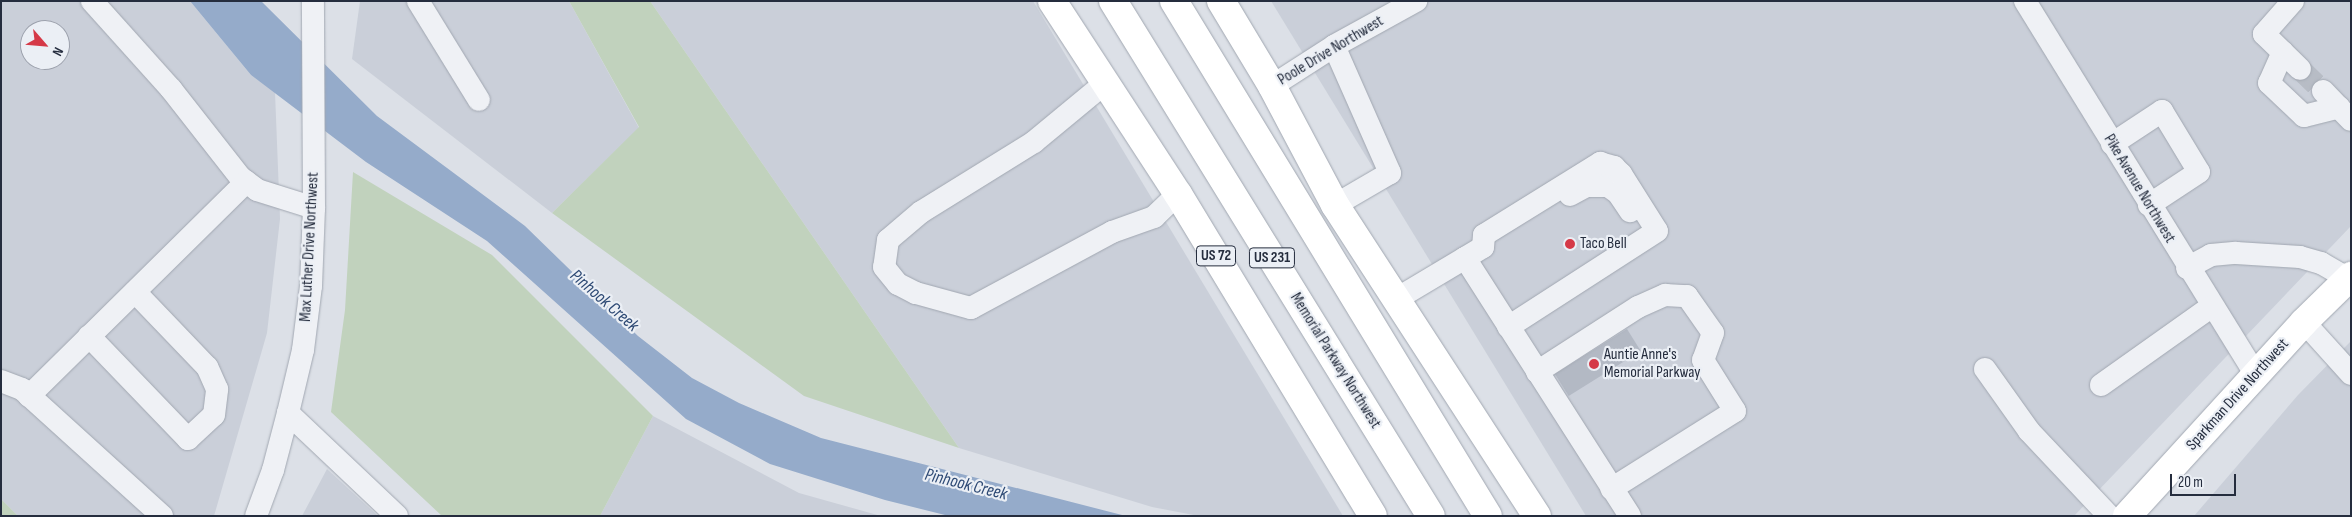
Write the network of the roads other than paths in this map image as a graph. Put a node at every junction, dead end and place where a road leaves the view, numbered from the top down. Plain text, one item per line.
1 (92, 1) edge
2 (418, 1) edge
3 (1052, 1) edge
4 (1113, 1) edge
5 (1174, 1) edge
6 (1221, 1) edge
7 (1416, 1) edge
8 (2025, 1) edge
9 (2293, 1) edge
10 (313, 6) edge
11 (1334, 46) junction
12 (2283, 52) junction
13 (2300, 69) tunnel mouth
14 (1104, 84) junction
15 (1272, 86) junction
16 (2323, 91) tunnel mouth
17 (480, 100) dead end
18 (2345, 114) edge
19 (2112, 144) junction
20 (246, 182) junction
21 (1178, 194) junction
22 (1335, 205) junction
23 (2150, 205) junction
24 (314, 208) junction
25 (1474, 253) junction
26 (2187, 268) junction
27 (2350, 278) edge
28 (135, 292) junction
29 (1398, 298) junction
30 (2212, 306) junction
31 (2304, 322) junction
32 (1508, 327) junction
33 (89, 336) junction
34 (1985, 369) dead end
35 (1537, 372) junction
36 (2351, 374) edge
37 (2256, 375) junction
38 (1, 381) edge
39 (2100, 384) dead end
40 (29, 396) junction
41 (288, 413) junction
42 (1611, 489) junction
43 (162, 516) edge
44 (256, 516) edge
45 (397, 516) edge
46 (1373, 516) edge
47 (1431, 516) edge
48 (1488, 516) edge
49 (1537, 516) edge
50 (1630, 516) edge
51 (2109, 516) edge
52 (2127, 516) edge

1 - 20 street
2 - 17 street
3 - 14 main road, US 72
4 - 47 main road, Memorial Parkway Northwest / US 231
5 - 48 main road, US 231
6 - 15 main road
7 - 11 street, Poole Drive Northwest
8 - 19 street, Pike Avenue Northwest
9 - 12 street
10 - 24 street, Max Luther Drive Northwest
11 - 15 street, Poole Drive Northwest
11 - 22 street
12 - 13 street
12 - 18 street
14 - 21 main road, US 72
14 - 21 street
15 - 22 main road
16 - 18 street
19 - 23 street, Pike Avenue Northwest
19 - 23 street
20 - 24 street
20 - 28 street
21 - 46 main road, US 72
22 - 29 main road
23 - 26 street, Pike Avenue Northwest
24 - 41 street, Max Luther Drive Northwest
25 - 29 street
25 - 32 street
25 - 32 street
26 - 27 street
26 - 30 street, Pike Avenue Northwest
27 - 31 main road, Sparkman Drive Northwest
28 - 33 street
28 - 33 street
29 - 49 main road
30 - 37 street, Pike Avenue Northwest
30 - 39 street
31 - 36 street
31 - 37 main road, Sparkman Drive Northwest
32 - 35 street
33 - 40 street
34 - 51 street
35 - 42 street
35 - 42 street
37 - 52 main road, Sparkman Drive Northwest
38 - 40 street
40 - 43 street
41 - 44 street, Max Luther Drive Northwest
41 - 45 street
42 - 50 street

